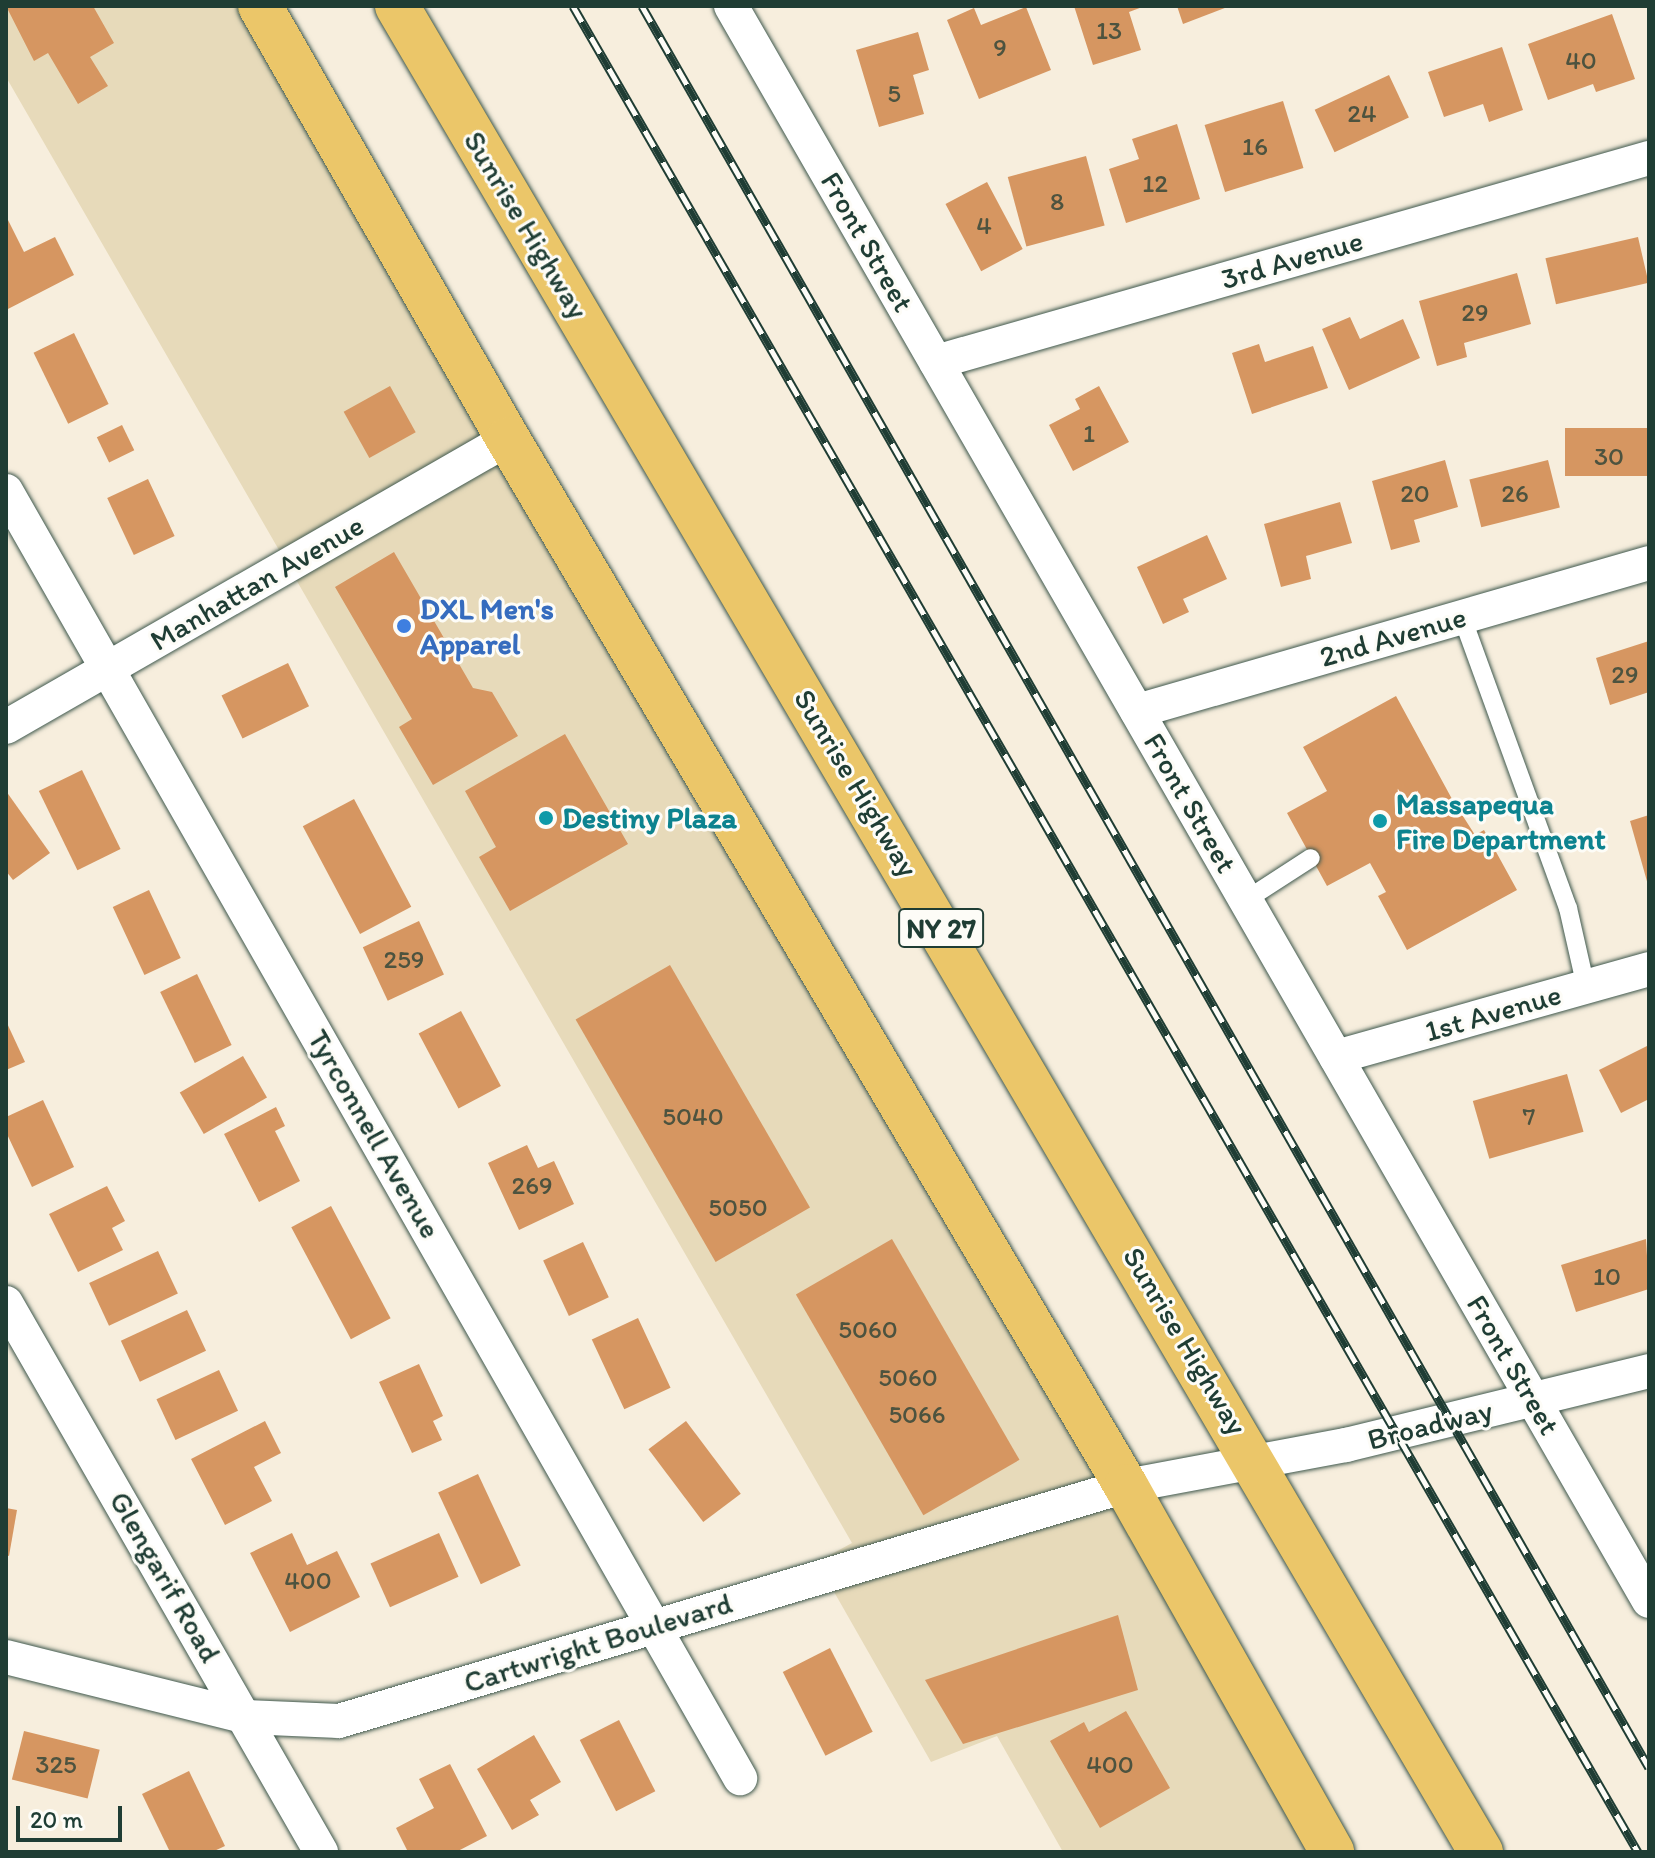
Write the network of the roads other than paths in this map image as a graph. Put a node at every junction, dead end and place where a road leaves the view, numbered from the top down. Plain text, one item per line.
1 (260, 6) edge
2 (397, 6) edge
3 (744, 9) edge
4 (1649, 158) edge
5 (936, 362) junction
6 (508, 439) junction
7 (6, 491) edge
8 (1649, 563) edge
9 (1462, 617) junction
10 (108, 669) junction
11 (1137, 711) junction
12 (6, 727) edge
13 (1311, 858) dead end
14 (1246, 900) junction
15 (1649, 969) edge
16 (1586, 987) junction
17 (1336, 1057) junction
18 (6, 1303) edge
19 (1649, 1371) edge
20 (1533, 1400) junction
21 (1255, 1460) junction
22 (1184, 1472) joint
23 (1126, 1486) junction
24 (1649, 1601) edge
25 (655, 1625) junction
26 (6, 1657) edge
27 (246, 1717) junction
28 (740, 1778) dead end
29 (321, 1852) edge
30 (1332, 1852) edge
31 (1481, 1852) edge

1 - 6 highway
2 - 21 highway, Sunrise Highway / NY 27
3 - 5 street, Front Street
4 - 5 street, 3rd Avenue
5 - 11 street, Front Street
6 - 10 street, Manhattan Avenue
6 - 23 highway
7 - 10 street, Tyrconnell Avenue
8 - 9 street, 2nd Avenue
9 - 11 street, 2nd Avenue
9 - 16 lane
10 - 12 street, Manhattan Avenue
10 - 25 street, Tyrconnell Avenue
11 - 14 street, Front Street
13 - 14 lane
14 - 17 street, Front Street
15 - 16 street, 1st Avenue
16 - 17 street, 1st Avenue
17 - 20 street, Front Street
18 - 27 street, Glengarif Road
19 - 20 street, Broadway
20 - 21 street, Broadway
20 - 24 street, Front Street
21 - 22 street, Broadway
21 - 31 highway, Sunrise Highway / NY 27
22 - 23 street, Cartwright Boulevard
23 - 25 street, Cartwright Boulevard
23 - 30 highway
25 - 27 street, Cartwright Boulevard
25 - 28 street, Tyrconnell Avenue
26 - 27 street, Cartwright Boulevard
27 - 29 street, Glengarif Road

